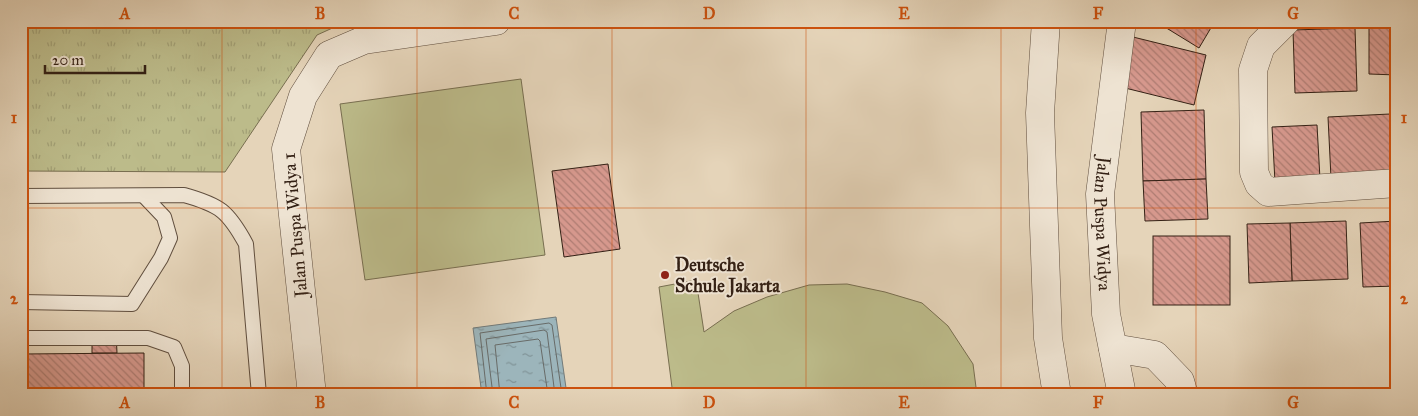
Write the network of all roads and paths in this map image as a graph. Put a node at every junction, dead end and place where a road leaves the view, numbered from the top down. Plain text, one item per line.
1 (496, 21) edge
2 (1046, 21) edge
3 (1122, 21) edge
4 (1286, 21) edge
5 (1397, 183) edge
6 (21, 196) edge
7 (144, 196) junction
8 (21, 302) edge
9 (21, 338) edge
10 (1113, 348) junction
11 (182, 395) edge
12 (259, 395) edge
13 (312, 395) edge
14 (1057, 395) edge
15 (1122, 395) edge
16 (1184, 395) edge

1 - 13 street, Jalan Puspa Widya 1
2 - 14 street
3 - 10 street, Jalan Puspa Widya
4 - 5 street
6 - 7 lane
7 - 8 lane
7 - 12 lane
9 - 11 lane
10 - 15 street, Jalan Puspa Widya
10 - 16 street

